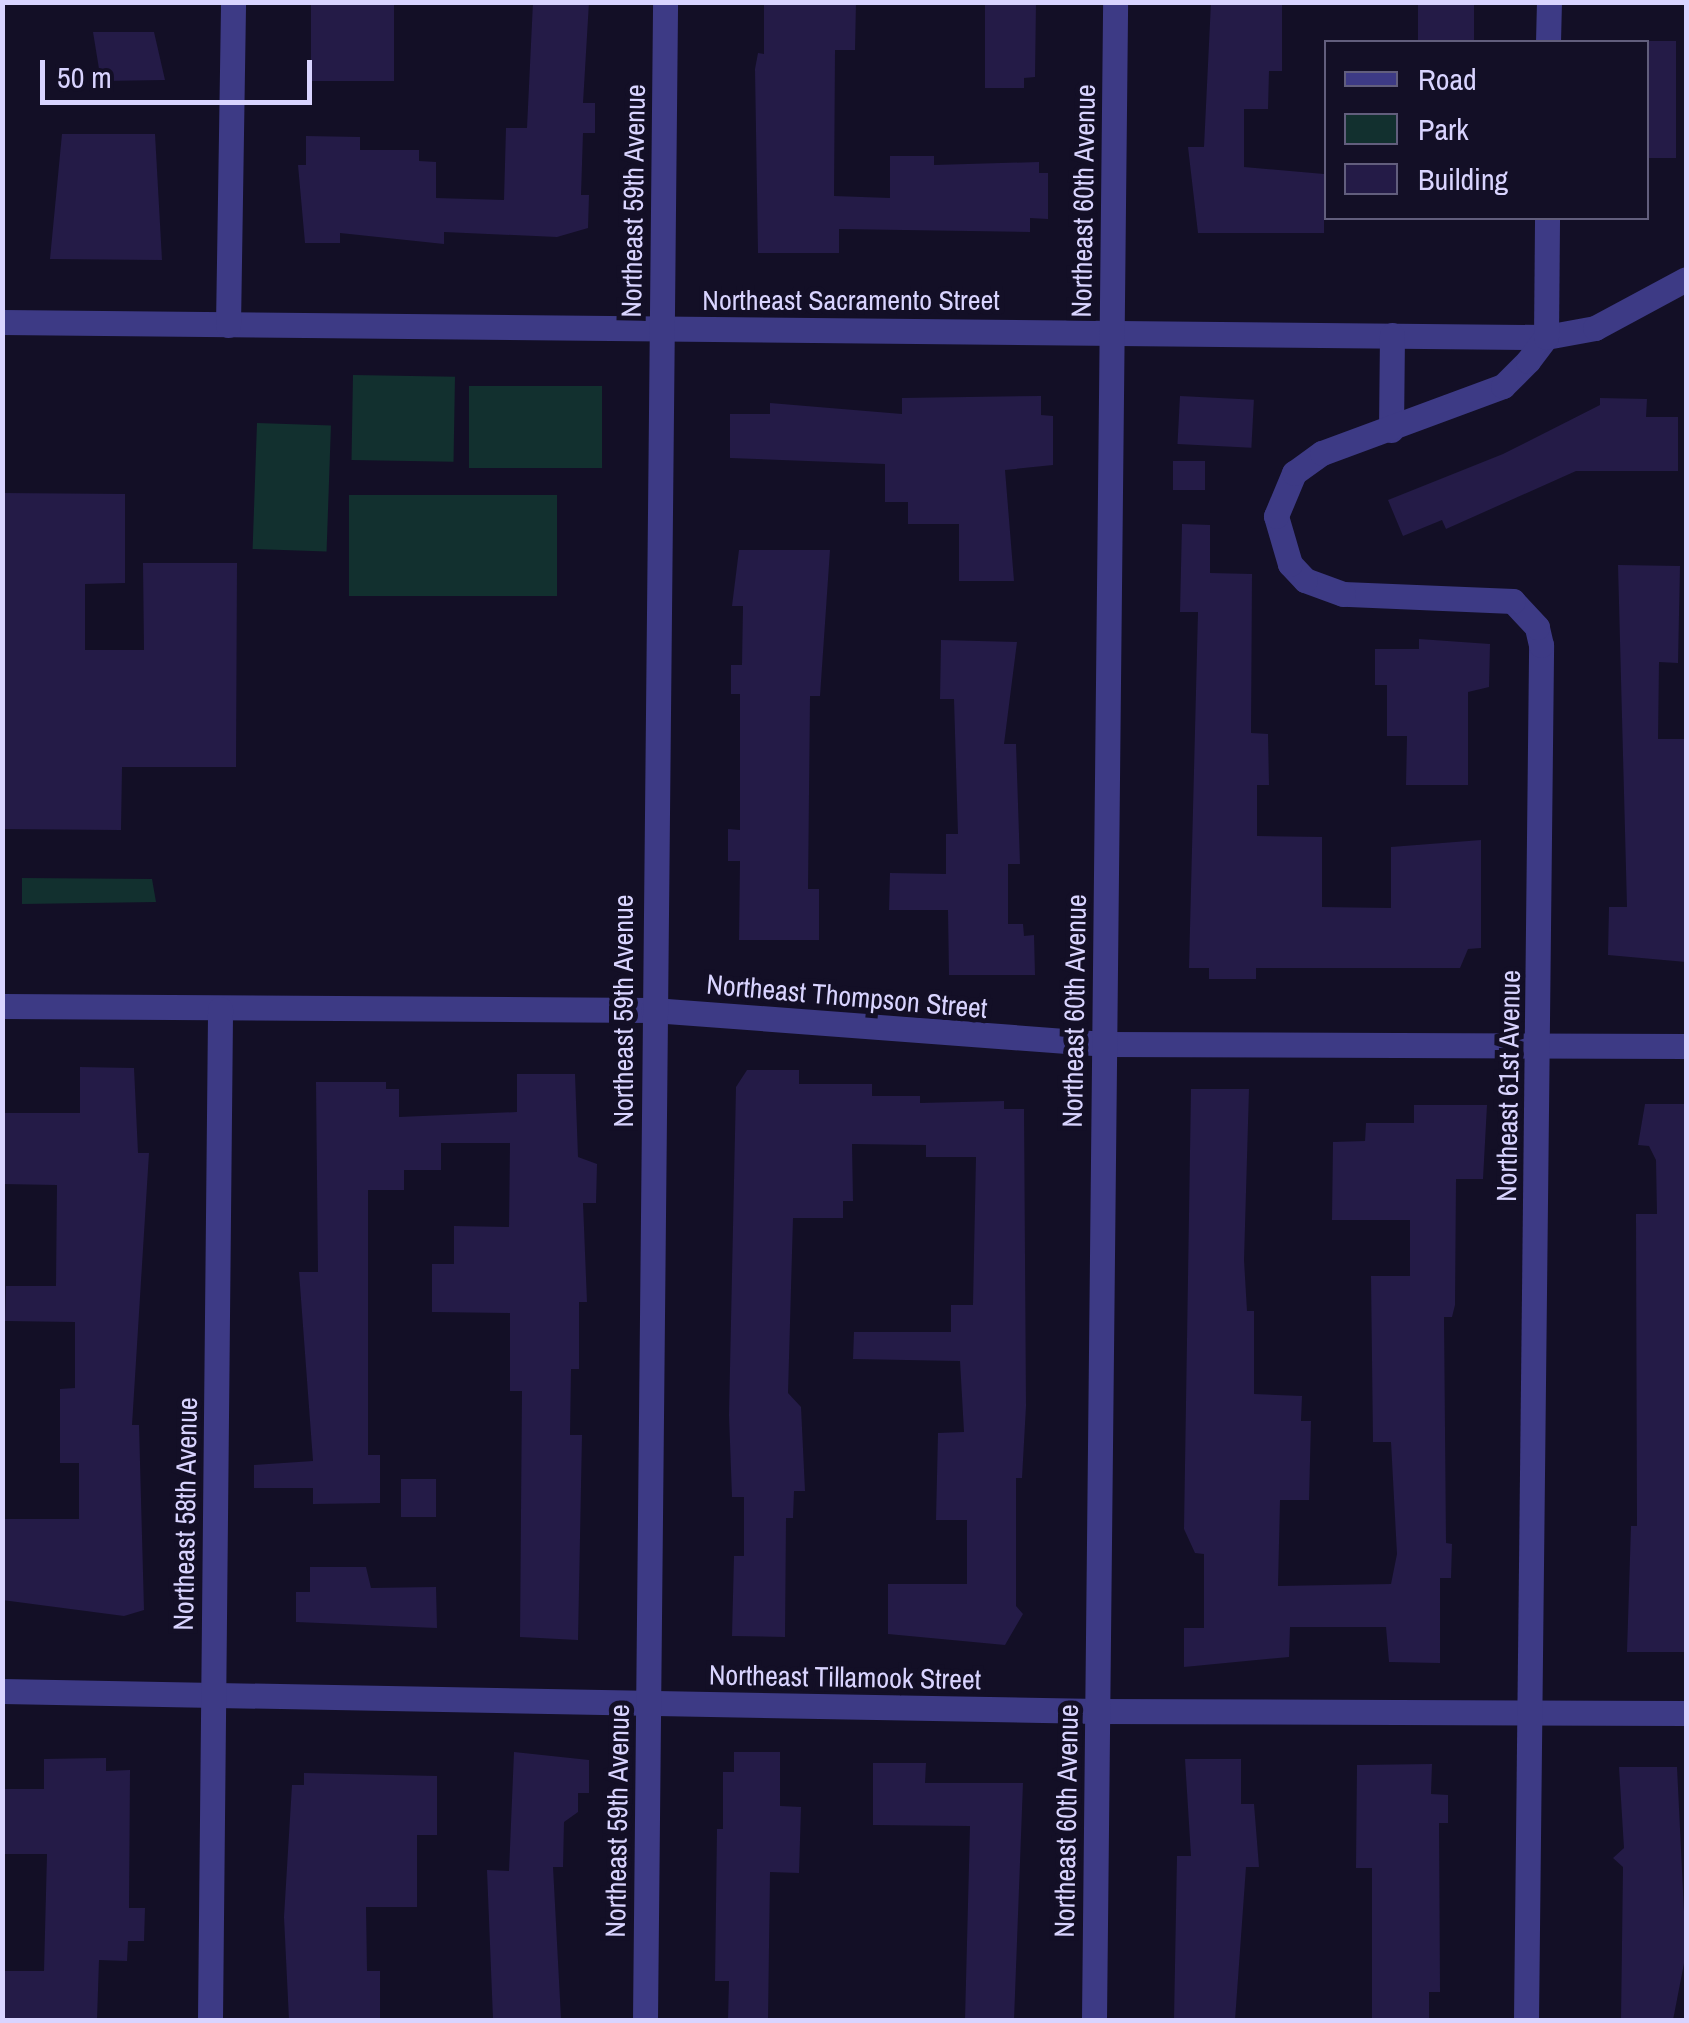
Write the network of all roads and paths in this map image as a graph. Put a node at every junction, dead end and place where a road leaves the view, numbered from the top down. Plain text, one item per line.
1 (233, 2) edge
2 (665, 2) edge
3 (1115, 2) edge
4 (1549, 2) edge
5 (1548, 40) edge
6 (1547, 220) edge
7 (1686, 280) edge
8 (2, 322) edge
9 (228, 325) junction
10 (662, 328) junction
11 (1111, 332) junction
12 (1392, 335) junction
13 (1546, 337) junction
14 (1391, 430) junction
15 (2, 1006) edge
16 (220, 1009) junction
17 (653, 1010) junction
18 (1104, 1044) junction
19 (1539, 1046) junction
20 (1686, 1046) edge
21 (2, 1691) edge
22 (214, 1694) junction
23 (648, 1704) junction
24 (1097, 1712) junction
25 (1530, 1712) junction
26 (1686, 1713) edge
27 (210, 2020) edge
28 (645, 2020) edge
29 (1094, 2020) edge
30 (1526, 2020) edge

1 - 9 street
2 - 10 street, Northeast 59th Avenue
3 - 11 street, Northeast 60th Avenue
4 - 5 street
6 - 13 street
7 - 13 street, Northeast Sacramento Street
8 - 9 street, Northeast Sacramento Street
9 - 10 street, Northeast Sacramento Street
10 - 11 street, Northeast Sacramento Street
10 - 17 street, Northeast 59th Avenue
11 - 12 street, Northeast Sacramento Street
11 - 18 street, Northeast 60th Avenue
12 - 13 street, Northeast Sacramento Street
12 - 14 street
13 - 14 street, Northeast 61st Avenue
14 - 19 street, Northeast 61st Avenue
15 - 16 street, Northeast Thompson Street
16 - 17 street, Northeast Thompson Street
16 - 22 street, Northeast 58th Avenue
17 - 18 street, Northeast Thompson Street
17 - 23 street, Northeast 59th Avenue
18 - 19 street, Northeast Thompson Street
18 - 24 street, Northeast 60th Avenue
19 - 20 street, Northeast Thompson Street
19 - 25 street, Northeast 61st Avenue
21 - 22 street, Northeast Tillamook Street
22 - 23 street, Northeast Tillamook Street
22 - 27 street, Northeast 58th Avenue
23 - 24 street, Northeast Tillamook Street
23 - 28 street, Northeast 59th Avenue
24 - 25 street, Northeast Tillamook Street
24 - 29 street, Northeast 60th Avenue
25 - 26 street, Northeast Tillamook Street
25 - 30 street, Northeast 61st Avenue

